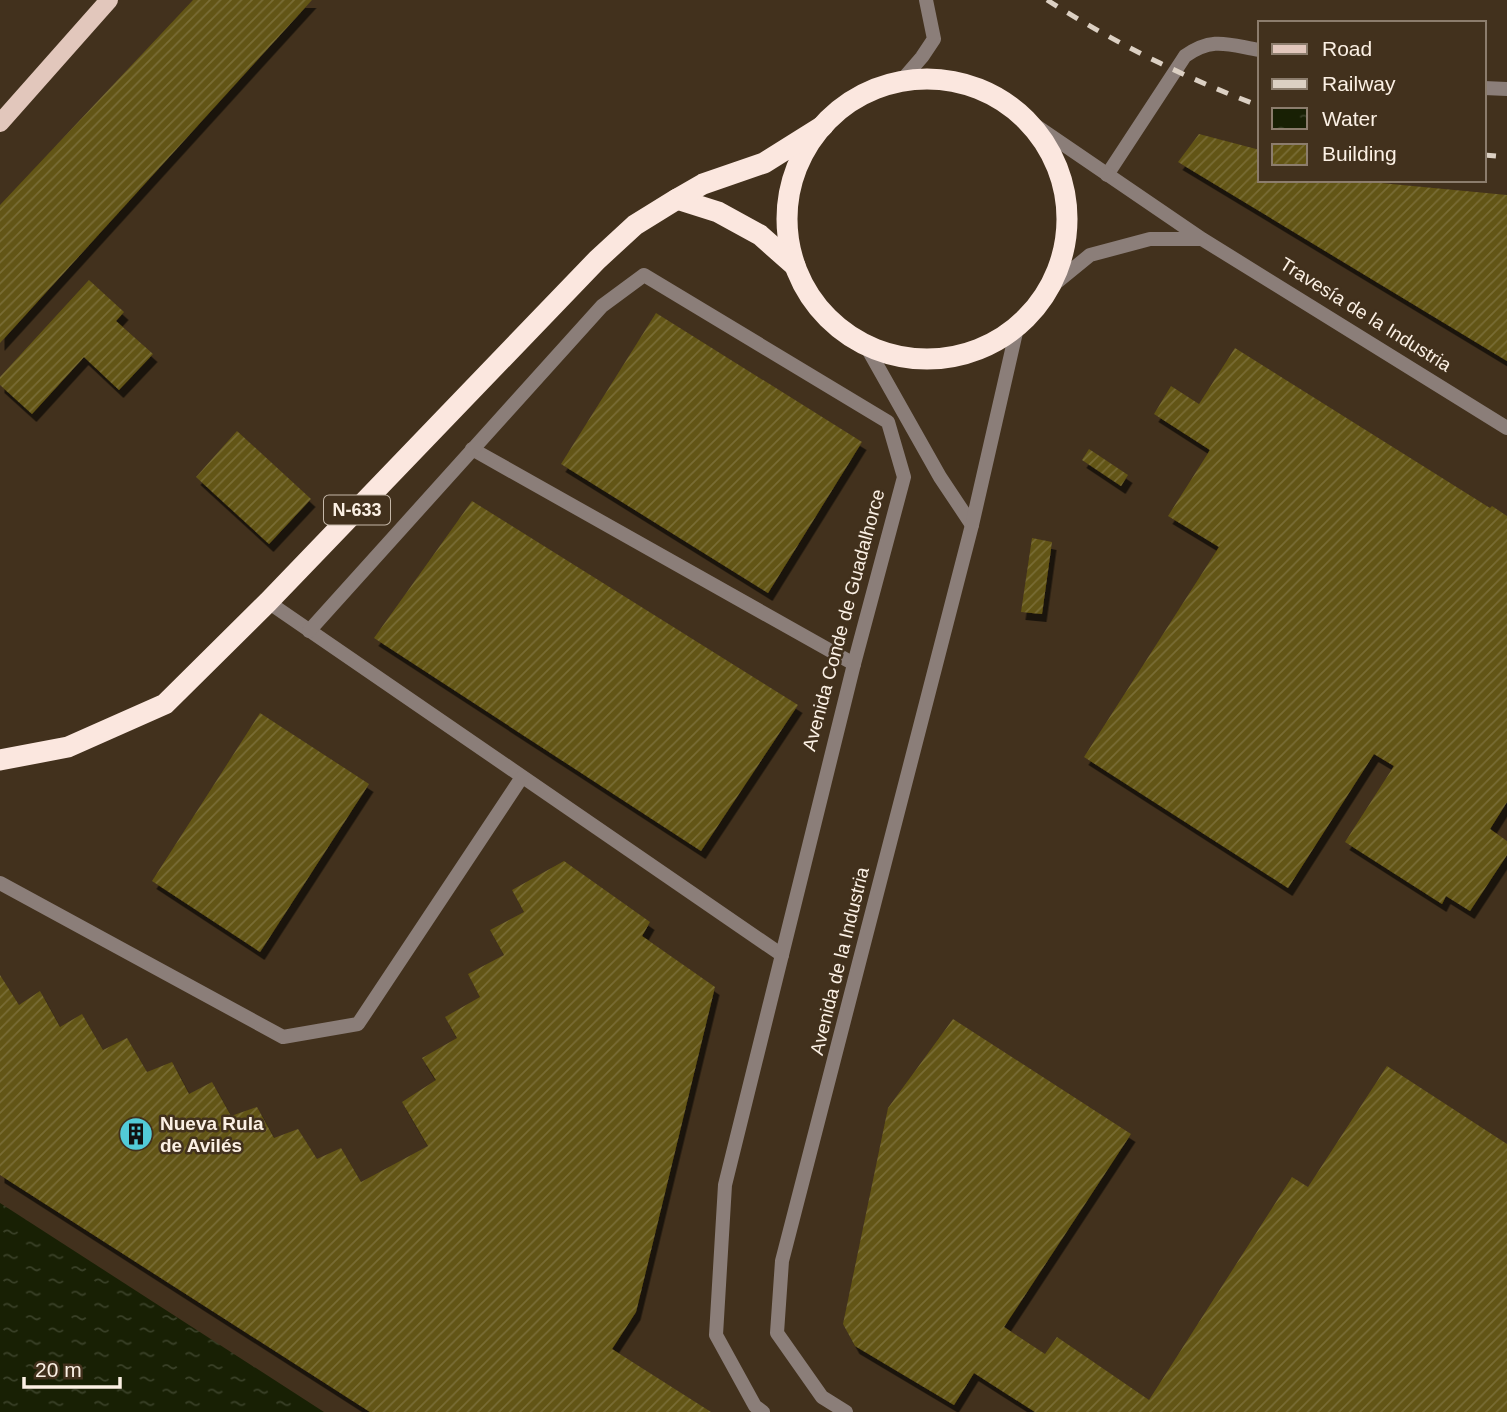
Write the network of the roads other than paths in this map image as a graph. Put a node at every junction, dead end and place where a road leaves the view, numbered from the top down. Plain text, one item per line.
1 (108, 0) edge
2 (926, 0) edge
3 (1258, 50) edge
4 (903, 79) junction
5 (1486, 88) edge
6 (1507, 89) edge
7 (0, 123) edge
8 (1032, 123) junction
9 (823, 126) junction
10 (1107, 175) junction
11 (677, 199) junction
12 (1202, 239) junction
13 (796, 267) junction
14 (1052, 286) junction
15 (1017, 328) junction
16 (865, 344) junction
17 (1507, 428) edge
18 (472, 449) junction
19 (972, 525) junction
20 (268, 603) junction
21 (309, 631) junction
22 (854, 664) junction
23 (0, 760) edge
24 (522, 777) junction
25 (0, 883) edge
26 (782, 954) junction
27 (763, 1412) edge
28 (846, 1412) edge

1 - 7 main road
2 - 4 street
3 - 10 street
4 - 8 highway, Travesía de la Industria
4 - 9 highway, Travesía de la Industria
5 - 6 street
8 - 10 street, Travesía de la Industria
8 - 14 highway, Travesía de la Industria
9 - 11 highway
9 - 13 highway, Travesía de la Industria
10 - 12 street, Travesía de la Industria
11 - 13 highway
11 - 20 highway, N-633
12 - 14 street
12 - 17 street, Travesía de la Industria
13 - 16 highway
14 - 15 highway
15 - 16 highway
15 - 19 street, Avenida de la Industria
16 - 19 street
18 - 21 street, Avenida Conde de Guadalhorce
18 - 22 street
18 - 22 street, Avenida Conde de Guadalhorce
19 - 28 street, Avenida de la Industria
20 - 21 street
20 - 23 highway, N-633
21 - 24 street
22 - 26 street, Avenida Conde de Guadalhorce
24 - 25 street
24 - 26 street
26 - 27 street, Avenida Conde de Guadalhorce

